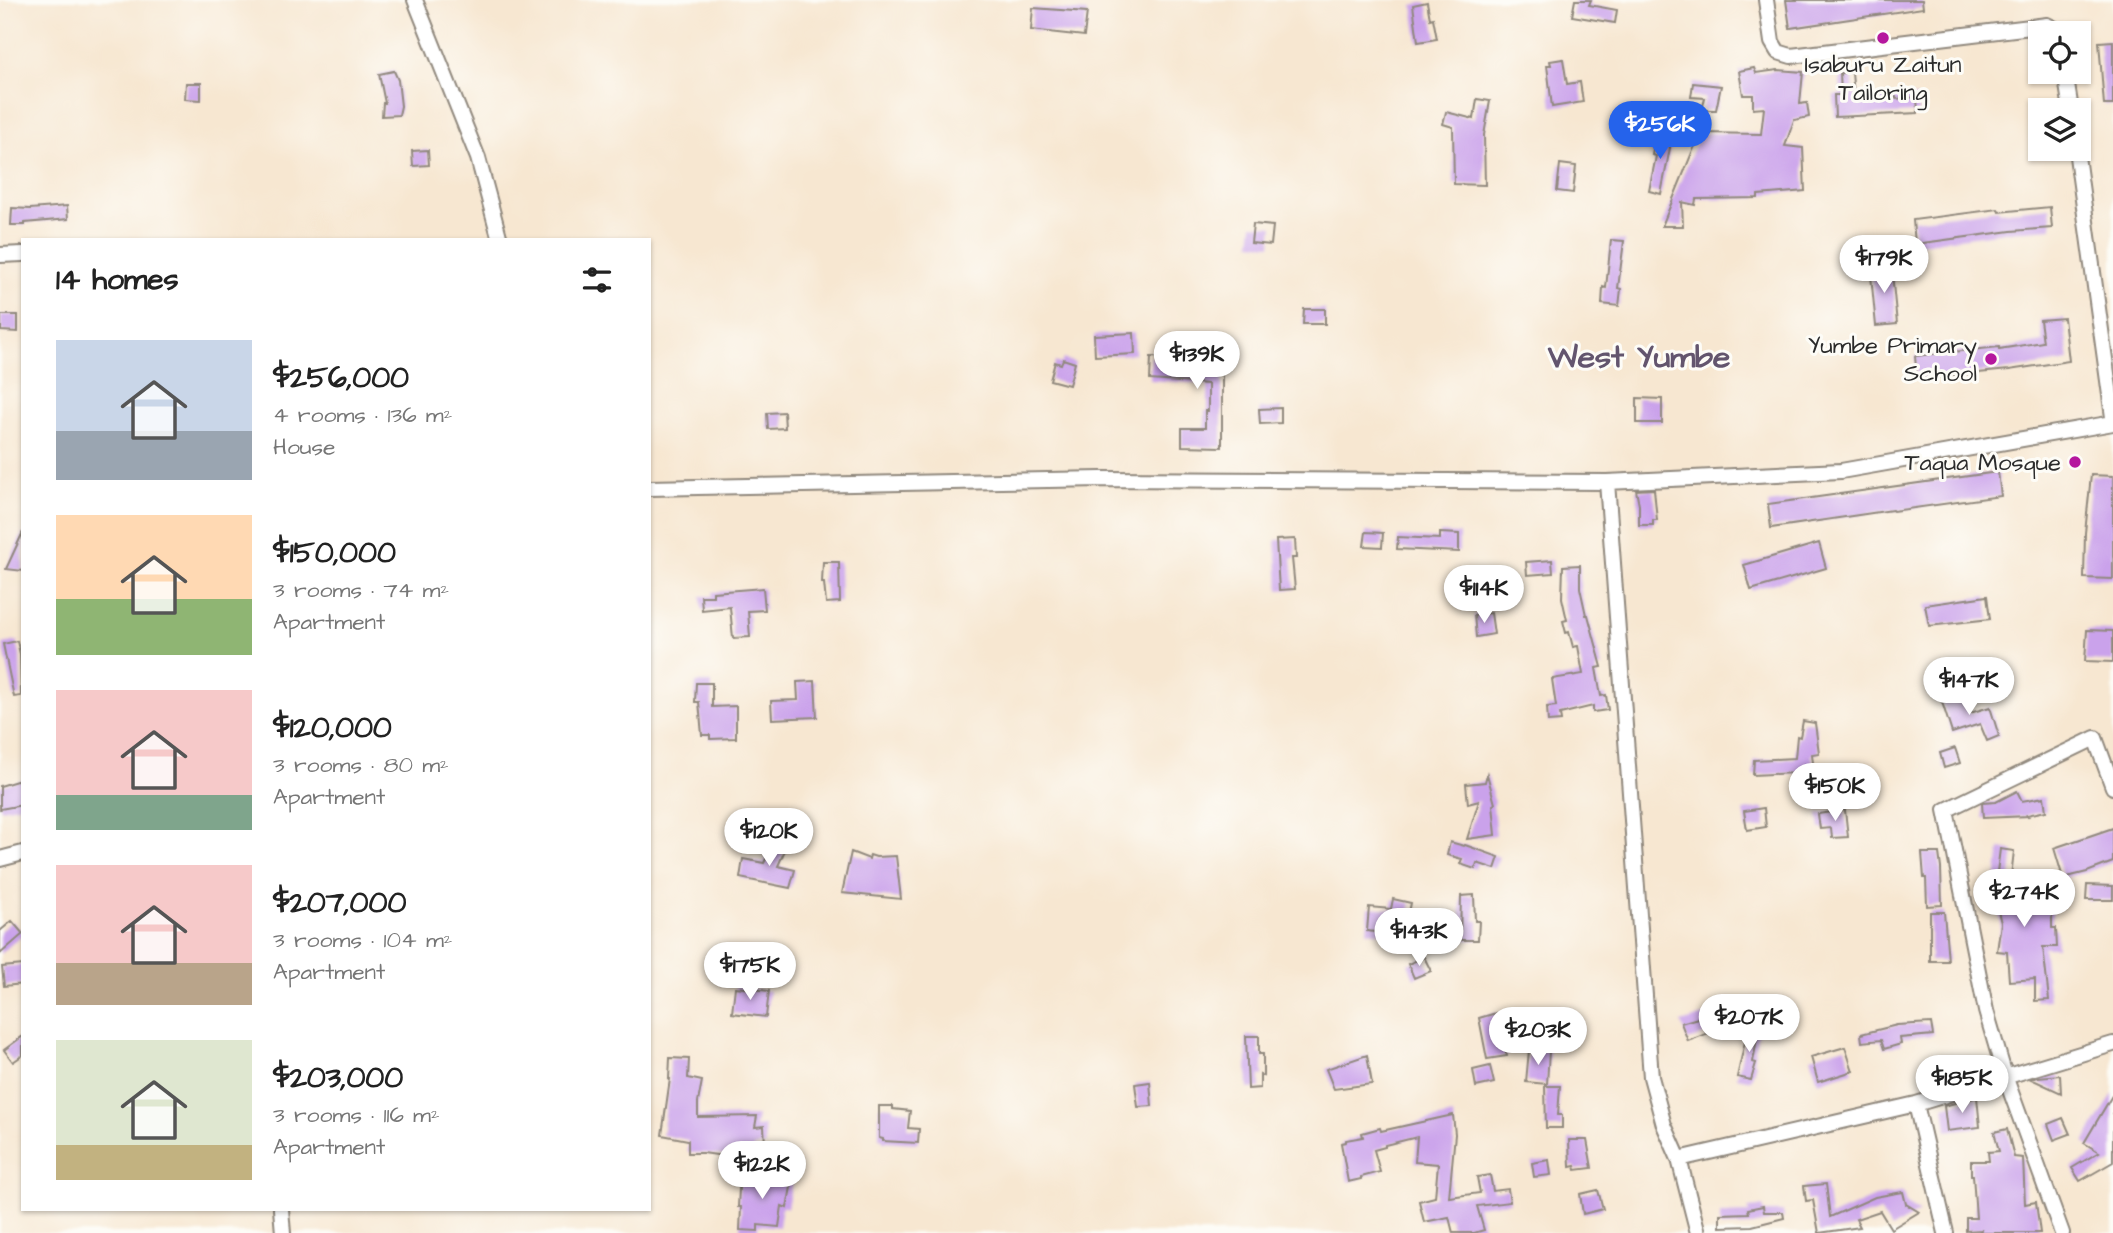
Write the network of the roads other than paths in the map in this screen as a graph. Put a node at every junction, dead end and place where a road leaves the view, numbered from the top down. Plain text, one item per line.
1 (415, 0) edge
2 (1766, 0) edge
3 (2028, 27) edge
4 (2078, 161) edge
5 (499, 238) edge
6 (21, 254) edge
7 (0, 255) edge
8 (2113, 417) edge
9 (2113, 423) edge
10 (1607, 482) junction
11 (651, 488) edge
12 (2113, 787) edge
13 (21, 854) edge
14 (0, 859) edge
15 (2113, 1044) edge
16 (2005, 1076) junction
17 (1916, 1104) junction
18 (1679, 1159) junction
19 (281, 1211) edge
20 (283, 1233) edge
21 (1698, 1233) edge
22 (1946, 1233) edge
23 (2062, 1233) edge

1 - 5 street
2 - 3 street
4 - 8 street
6 - 7 street
9 - 10 street
10 - 11 street
10 - 18 street
12 - 16 street
13 - 14 street
15 - 16 street
16 - 17 street
16 - 23 street
17 - 18 street
17 - 22 street
18 - 21 street
19 - 20 street

